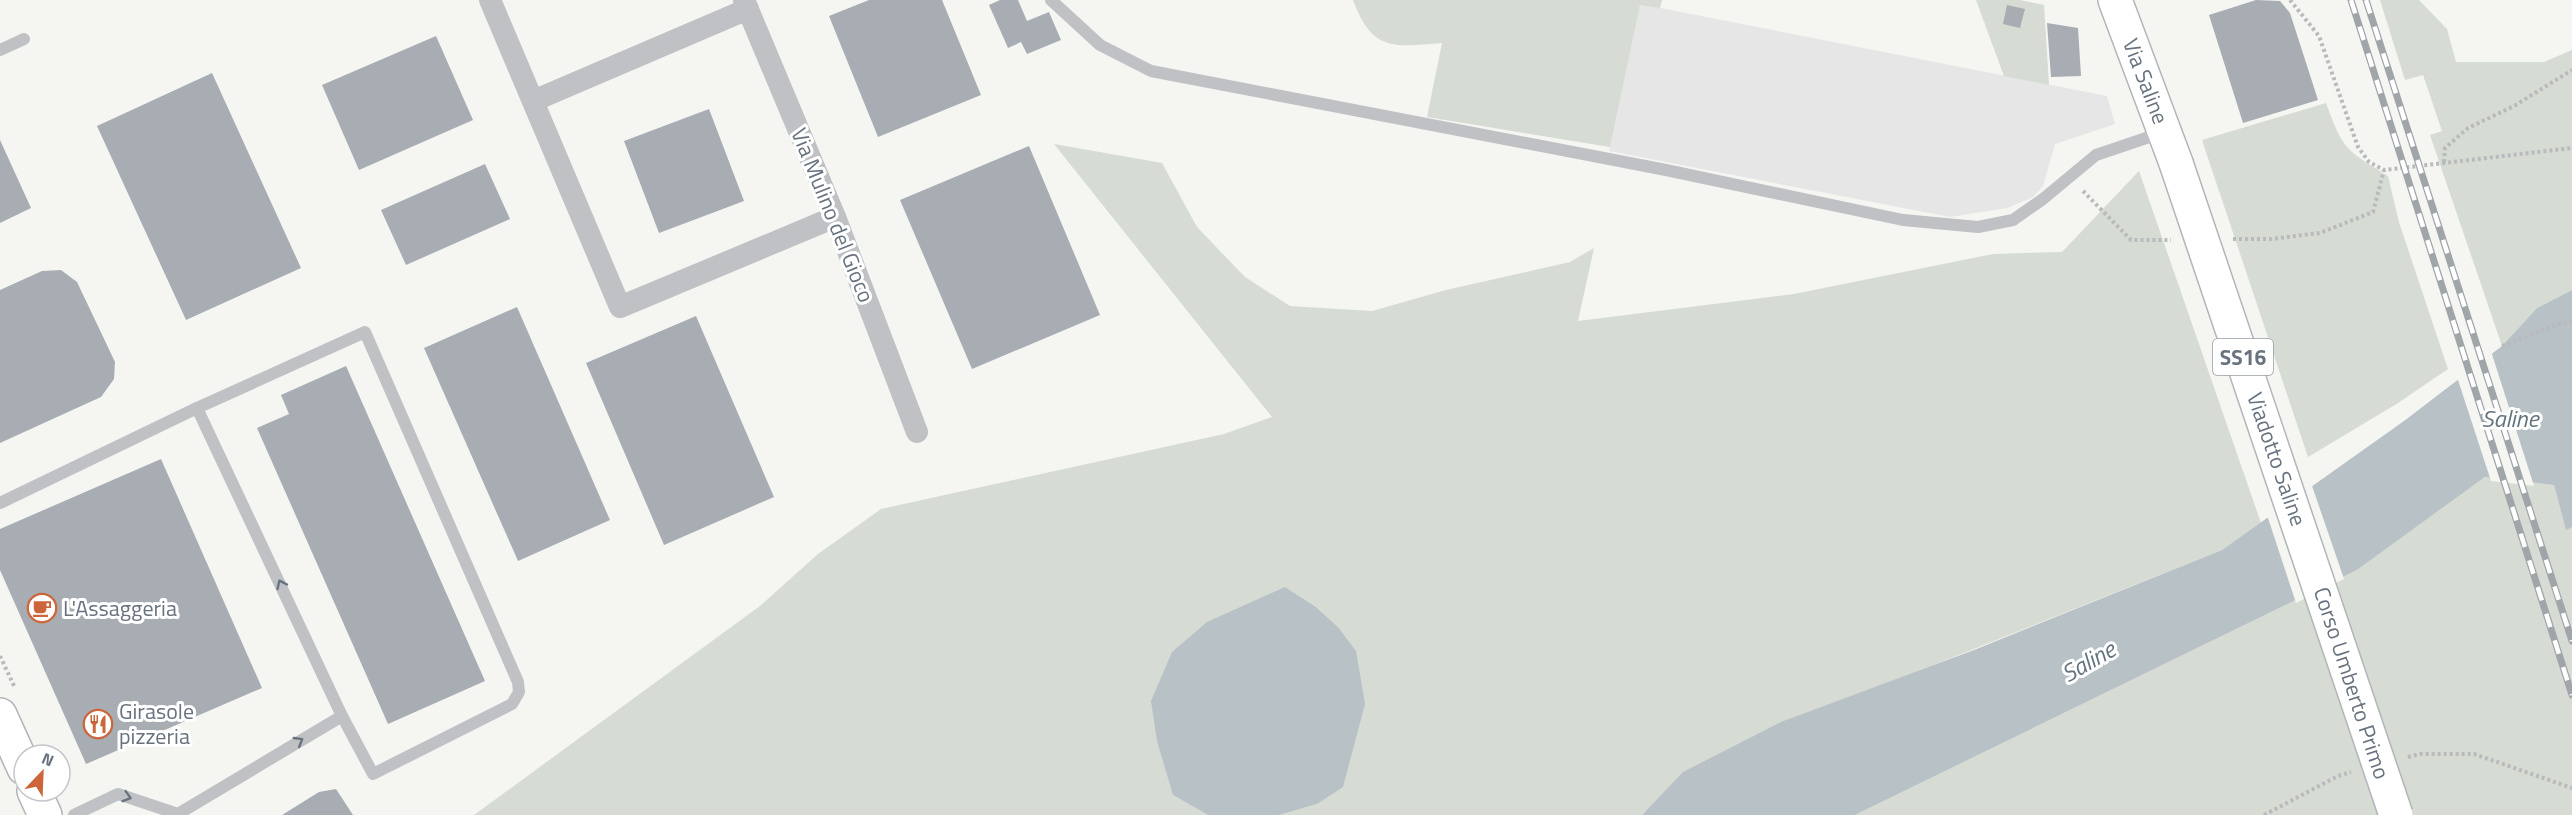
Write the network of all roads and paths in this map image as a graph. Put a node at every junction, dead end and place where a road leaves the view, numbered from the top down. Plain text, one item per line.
1 (490, 0) edge
2 (1051, 0) edge
3 (2115, 0) edge
4 (2290, 0) edge
5 (746, 4) edge
6 (24, 39) dead end
7 (0, 50) edge
8 (2572, 70) edge
9 (533, 101) junction
10 (2165, 132) junction
11 (2572, 148) edge
12 (2444, 162) junction
13 (2176, 163) joint
14 (835, 217) junction
15 (2572, 322) edge
16 (2502, 346) dead end
17 (197, 408) junction
18 (917, 432) dead end
19 (0, 503) edge
20 (2309, 551) joint
21 (0, 715) edge
22 (342, 716) junction
23 (13, 743) edge
24 (2399, 759) dead end
25 (2358, 770) dead end
26 (2572, 788) edge
27 (74, 815) edge
28 (2264, 815) edge
29 (2396, 815) edge

1 - 9 street
2 - 10 lane
3 - 10 main road, Via Saline / SS16
4 - 12 path
5 - 9 street
5 - 14 street, Via Mulino del Gioco
6 - 7 lane
8 - 12 path
9 - 14 street
10 - 13 main road, Via Saline / SS16
11 - 12 path
13 - 20 main road, Viadotto Saline / SS16, bridge
14 - 18 street, Via Mulino del Gioco
15 - 16 path
17 - 19 lane
22 -> 17 lane
17 - 22 lane
20 - 29 main road, Corso Umberto Primo / SS16, bridge
21 - 23 main road
27 -> 22 lane
24 - 26 path
25 - 28 path

